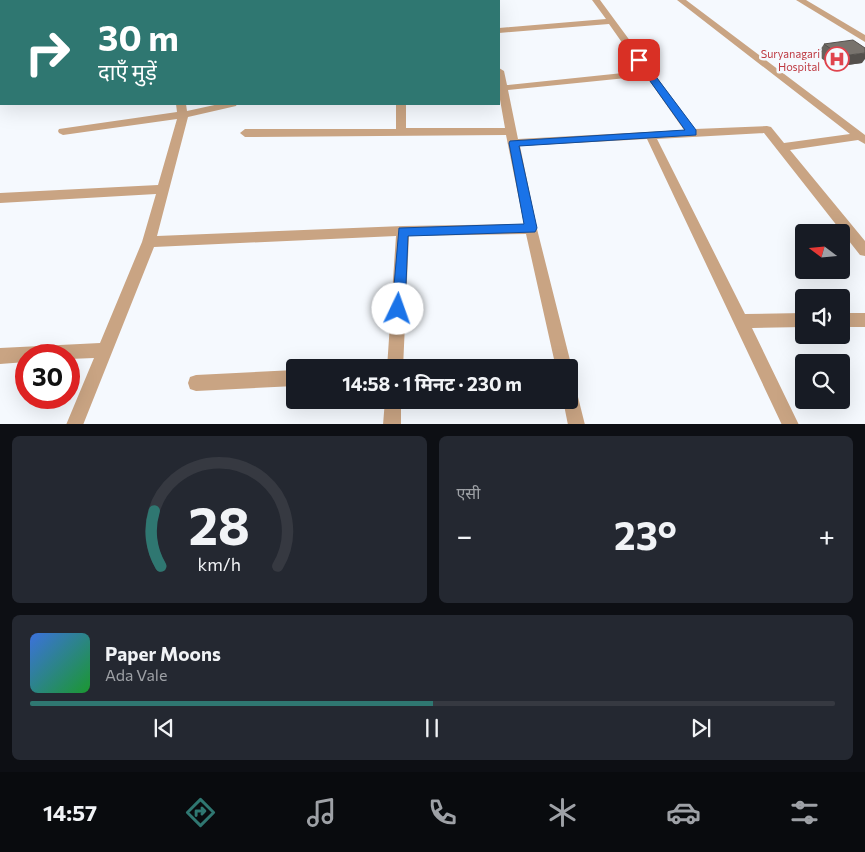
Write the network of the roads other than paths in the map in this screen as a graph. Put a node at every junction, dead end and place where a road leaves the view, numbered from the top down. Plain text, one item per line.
1 (596, 0) edge
2 (681, 0) edge
3 (800, 0) edge
4 (611, 21) junction
5 (500, 31) edge
6 (865, 40) edge
7 (649, 73) junction
8 (500, 77) edge
9 (502, 88) junction
10 (222, 105) edge
11 (401, 105) edge
12 (182, 109) edge
13 (63, 131) dead end
14 (401, 132) junction
15 (244, 133) dead end
16 (692, 133) junction
17 (650, 135) junction
18 (512, 137) junction
19 (862, 138) edge
20 (782, 147) junction
21 (164, 189) junction
22 (0, 198) edge
23 (531, 228) junction
24 (403, 231) junction
25 (149, 242) junction
26 (865, 251) edge
27 (795, 320) edge
28 (850, 320) edge
29 (865, 320) edge
30 (741, 321) junction
31 (104, 350) junction
32 (0, 356) edge
33 (396, 359) edge
34 (562, 359) edge
35 (286, 378) edge
36 (196, 383) dead end
37 (393, 409) edge
38 (573, 409) edge
39 (74, 424) edge
40 (392, 424) edge
41 (577, 424) edge
42 (791, 424) edge

1 - 4 street
2 - 19 street
3 - 6 street
4 - 5 street
4 - 7 street
7 - 9 street
7 - 16 street
8 - 9 street
9 - 18 street
10 - 12 street
11 - 14 street
12 - 13 street
12 - 21 street
14 - 15 street
14 - 18 street
16 - 17 street
16 - 20 street
17 - 18 street
17 - 30 street
18 - 23 street
19 - 20 street
20 - 26 street
21 - 22 street
21 - 25 street
23 - 24 street
23 - 34 street
24 - 25 street
24 - 33 street
25 - 31 street
27 - 30 street
28 - 29 street
30 - 42 street
31 - 32 street
31 - 39 street
35 - 36 street
37 - 40 street
38 - 41 street

